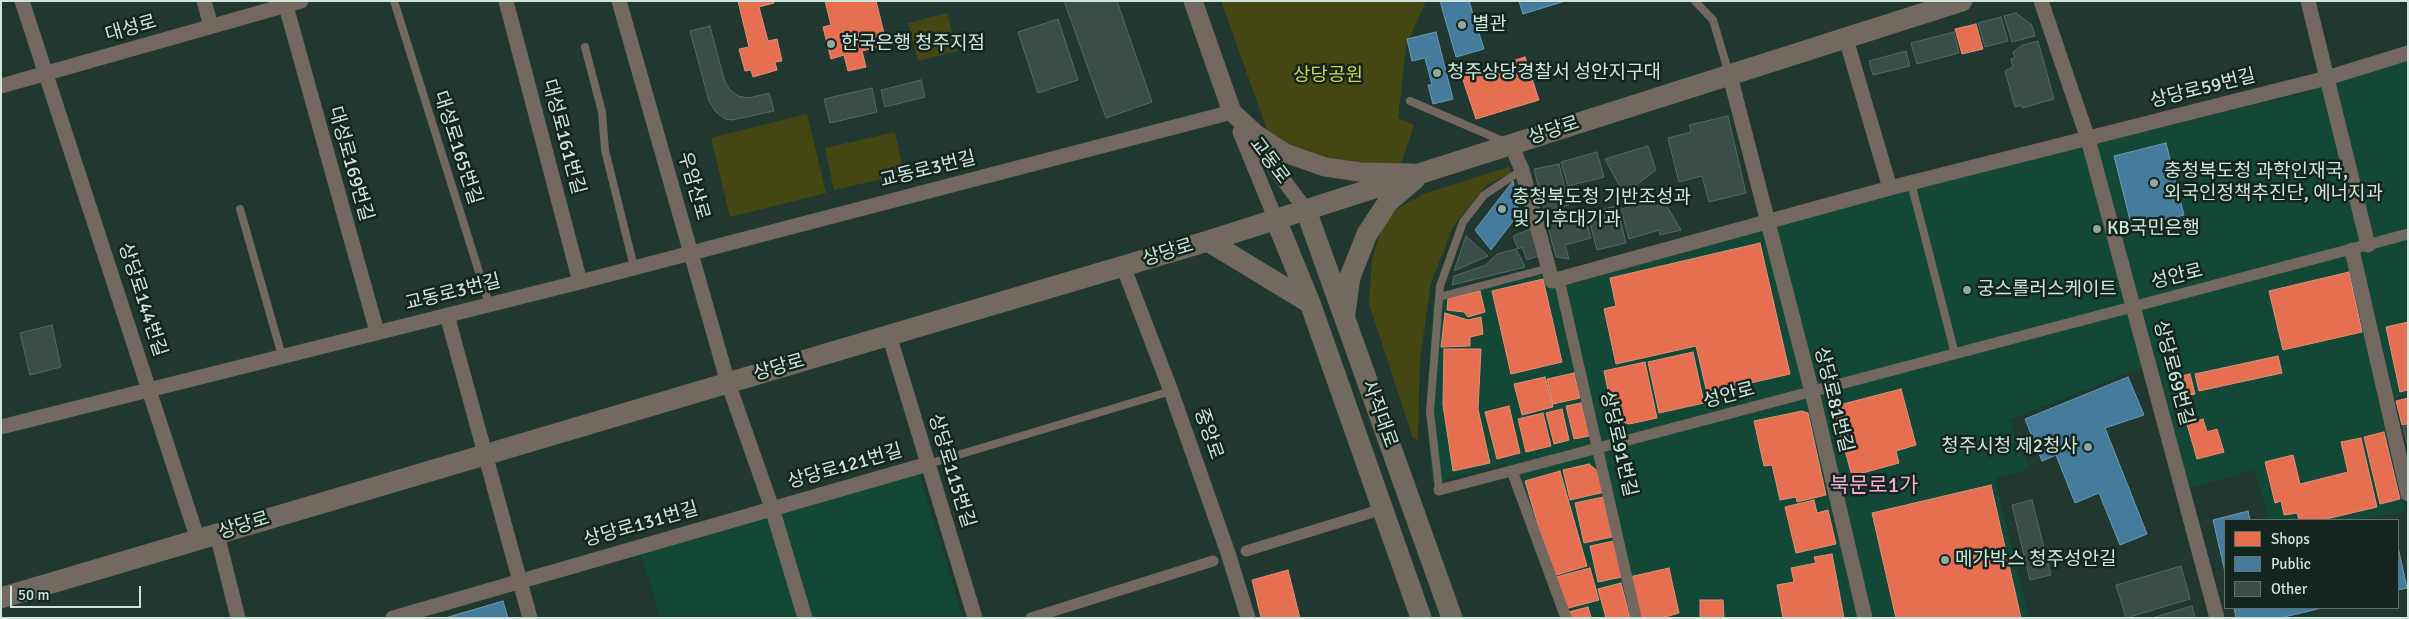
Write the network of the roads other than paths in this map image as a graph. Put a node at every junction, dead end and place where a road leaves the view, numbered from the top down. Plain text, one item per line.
1 (22, 1) edge
2 (204, 1) edge
3 (301, 1) edge
4 (394, 1) edge
5 (506, 1) edge
6 (619, 1) edge
7 (1193, 1) edge
8 (1695, 1) edge
9 (1962, 1) edge
10 (2041, 1) edge
11 (2308, 1) edge
12 (286, 6) junction
13 (211, 26) junction
14 (1846, 39) junction
15 (585, 47) dead end
16 (2408, 53) edge
17 (47, 74) junction
18 (1730, 76) junction
19 (2326, 78) junction
20 (1, 86) edge
21 (1410, 100) dead end
22 (1232, 112) junction
23 (2088, 139) junction
24 (1511, 145) junction
25 (1522, 170) junction
26 (1422, 173) junction
27 (1911, 183) junction
28 (1890, 188) junction
29 (240, 209) dead end
30 (1306, 210) junction
31 (1276, 220) junction
32 (1766, 221) junction
33 (2408, 234) edge
34 (1208, 241) junction
35 (2368, 245) junction
36 (2352, 250) junction
37 (691, 252) junction
38 (1123, 266) junction
39 (634, 267) junction
40 (1554, 274) junction
41 (580, 282) junction
42 (1439, 296) junction
43 (1310, 303) junction
44 (490, 304) junction
45 (2135, 306) junction
46 (447, 315) junction
47 (1344, 316) junction
48 (376, 332) junction
49 (889, 335) junction
50 (1955, 354) junction
51 (282, 356) junction
52 (728, 383) junction
53 (150, 388) junction
54 (1171, 391) junction
55 (1812, 392) junction
56 (1, 426) edge
57 (1599, 448) junction
58 (486, 454) junction
59 (928, 464) junction
60 (1512, 471) junction
61 (1439, 490) joint
62 (2408, 494) edge
63 (772, 508) junction
64 (1383, 509) junction
65 (207, 537) junction
66 (1246, 551) dead end
67 (1213, 561) dead end
68 (521, 581) junction
69 (1, 598) edge
70 (238, 618) edge
71 (393, 618) edge
72 (530, 618) edge
73 (805, 618) edge
74 (975, 618) edge
75 (1031, 618) edge
76 (1248, 618) edge
77 (1421, 618) edge
78 (1452, 618) edge
79 (1566, 618) edge
80 (1636, 618) edge
81 (1865, 618) edge
82 (2217, 618) edge

1 - 17 street, 상당로144번길
2 - 13 street
3 - 12 street, 대성로
4 - 44 lane, 대성로165번길
5 - 41 street, 대성로161번길
6 - 37 street, 우암산로
7 - 22 street, 교동로
8 - 18 lane
9 - 14 main road, 상당로
10 - 23 street, 상당로69번길
11 - 19 street
12 - 13 street, 대성로
12 - 48 street, 대성로169번길
13 - 17 street, 대성로
14 - 18 main road, 상당로
14 - 28 street
15 - 39 lane
16 - 19 street, 상당로59번길
17 - 20 street, 대성로
17 - 53 street, 상당로144번길
18 - 24 main road, 상당로
18 - 32 street, 상당로81번길
19 - 23 street, 상당로59번길
19 - 35 street
21 - 24 lane
22 - 26 street
22 - 30 street, 교동로
22 - 31 street, 교동로
22 - 37 street, 교동로3번길
23 - 27 street
23 - 45 street, 상당로69번길
24 - 25 street, 상당로91번길
24 - 26 main road, 상당로
25 - 40 street, 상당로91번길
25 - 42 lane
26 - 30 main road, 상당로
26 - 47 main road
27 - 28 street
27 - 50 lane
28 - 32 street
29 - 51 lane
30 - 31 main road, 상당로
30 - 47 main road, 사직대로
31 - 34 main road, 상당로
31 - 43 main road, 사직대로
32 - 40 street
32 - 55 street, 상당로81번길
33 - 35 street, 성안로
34 - 38 main road, 상당로
34 - 43 main road
35 - 36 street, 성안로
36 - 45 street, 성안로
36 - 62 street
37 - 39 street, 교동로3번길
37 - 52 street, 우암산로
38 - 49 main road, 상당로
38 - 54 street, 중앙로
39 - 41 street, 교동로3번길
40 - 42 lane
40 - 57 street, 상당로91번길
41 - 44 street, 교동로3번길
42 - 61 lane
43 - 64 main road, 사직대로
44 - 46 street, 교동로3번길
45 - 50 street, 성안로
45 - 82 street, 상당로69번길
46 - 48 street, 교동로3번길
46 - 58 street
47 - 78 main road, 사직대로
48 - 51 street, 교동로3번길
49 - 52 main road, 상당로
49 - 59 street, 상당로115번길
50 - 55 street, 성안로
51 - 53 street, 교동로3번길
52 - 58 main road, 상당로
52 - 63 street, 상당로121번길
53 - 56 street, 교동로3번길
53 - 65 street, 상당로144번길
54 - 59 lane
54 - 76 street, 중앙로
55 - 57 street, 성안로
55 - 81 street, 상당로81번길
57 - 60 street, 성안로
57 - 80 street, 상당로91번길
58 - 65 main road, 상당로
58 - 68 street
59 - 63 street, 상당로121번길
59 - 74 street, 상당로115번길
60 - 61 street, 성안로
60 - 79 street
63 - 68 street, 상당로131번길
63 - 73 street, 상당로121번길
64 - 66 street
64 - 77 main road, 사직대로
65 - 69 main road, 상당로
65 - 70 street, 상당로144번길
67 - 75 street
68 - 71 street, 상당로131번길
68 - 72 street

